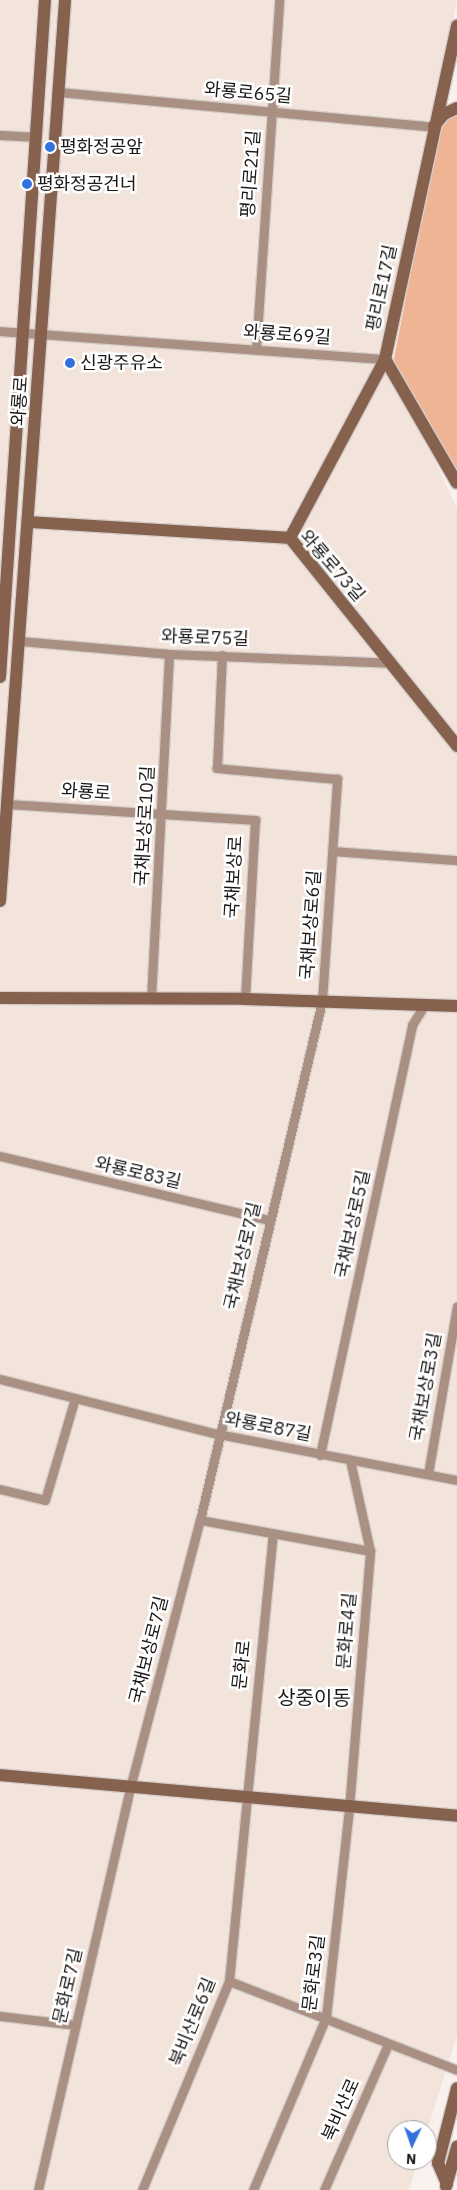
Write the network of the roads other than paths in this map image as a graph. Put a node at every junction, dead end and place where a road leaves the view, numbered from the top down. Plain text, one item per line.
1 (45, 0) edge
2 (65, 0) edge
3 (279, 0) edge
4 (457, 26) edge
5 (59, 92) junction
6 (457, 108) edge
7 (271, 112) junction
8 (433, 128) junction
9 (0, 134) edge
10 (34, 136) junction
11 (0, 331) edge
12 (24, 333) junction
13 (43, 334) junction
14 (256, 350) junction
15 (385, 359) junction
16 (457, 483) edge
17 (5, 521) edge
18 (29, 522) junction
19 (290, 538) junction
20 (20, 641) junction
21 (169, 654) junction
22 (222, 655) junction
23 (390, 663) junction
24 (0, 676) edge
25 (457, 746) edge
26 (8, 804) junction
27 (162, 814) junction
28 (333, 851) junction
29 (457, 860) edge
30 (0, 901) edge
31 (0, 998) edge
32 (151, 999) junction
33 (245, 999) junction
34 (322, 1001) junction
35 (425, 1004) junction
36 (457, 1006) edge
37 (0, 1156) edge
38 (269, 1220) junction
39 (457, 1306) edge
40 (0, 1379) edge
41 (75, 1398) junction
42 (218, 1434) junction
43 (320, 1454) junction
44 (350, 1460) junction
45 (428, 1474) junction
46 (457, 1480) edge
47 (0, 1489) edge
48 (200, 1520) junction
49 (273, 1536) junction
50 (370, 1551) junction
51 (0, 1775) edge
52 (130, 1788) junction
53 (246, 1799) junction
54 (349, 1808) junction
55 (457, 1816) edge
56 (229, 1981) junction
57 (0, 2016) edge
58 (326, 2018) junction
59 (75, 2025) junction
60 (388, 2044) junction
61 (457, 2070) edge
62 (457, 2088) edge
63 (457, 2147) edge
64 (446, 2187) edge
65 (38, 2190) edge
66 (142, 2190) edge
67 (253, 2190) edge
68 (324, 2190) edge

1 - 10 main road, 와룡로
2 - 5 main road, 와룡로
3 - 7 street, 평리로21길
4 - 8 main road, 평리로17길
5 - 7 street, 와룡로65길
5 - 13 main road, 와룡로
6 - 8 main road
7 - 8 street, 와룡로65길
7 - 14 street, 평리로21길
8 - 15 main road, 평리로17길
9 - 10 street
10 - 12 main road, 와룡로
11 - 12 street, 와룡로69길
12 - 13 street, 와룡로69길
12 - 17 main road, 와룡로
13 - 14 street, 와룡로69길
13 - 18 main road, 와룡로
14 - 15 street, 와룡로69길
15 - 16 main road
15 - 19 main road, 평리로17길
17 - 24 main road, 와룡로
18 - 19 main road, 와룡로73길
18 - 20 main road, 와룡로
19 - 23 main road, 와룡로73길
20 - 21 street, 와룡로75길
20 - 26 main road, 와룡로
21 - 22 street, 와룡로75길
21 - 27 street, 국채보상로10길
22 - 23 street, 와룡로75길
22 - 28 street, 국채보상로6길
23 - 25 main road, 와룡로73길
26 - 27 street, 와룡로
26 - 30 main road, 와룡로
27 - 32 street, 국채보상로10길
27 - 33 street, 국채보상로
28 - 29 street, 국채보상로6길
28 - 34 street, 국채보상로6길
31 - 32 main road
32 - 33 main road
33 - 34 main road
34 - 35 main road
34 - 38 street, 국채보상로7길
35 - 36 main road
35 - 43 street, 국채보상로5길
37 - 38 street, 와룡로83길
38 - 42 street, 국채보상로7길
39 - 45 street, 국채보상로3길
40 - 41 street, 와룡로87길
41 - 42 street, 와룡로87길
41 - 47 street
42 - 43 street, 와룡로87길
42 - 48 street, 국채보상로7길
43 - 44 street, 와룡로87길
44 - 45 street, 와룡로87길
44 - 50 street, 문화로4길
45 - 46 street, 와룡로87길
48 - 49 street
48 - 52 street, 국채보상로7길
49 - 50 street
49 - 53 street, 문화로
50 - 54 street, 문화로4길
51 - 52 main road
52 - 53 main road
52 - 59 street, 문화로7길
53 - 54 main road
53 - 56 street, 북비산로6길
54 - 55 main road
54 - 58 street, 문화로3길
56 - 58 street
56 - 66 street, 북비산로6길
57 - 59 street
58 - 60 street
58 - 67 street, 문화로3길
59 - 65 street, 문화로7길
60 - 61 street
60 - 68 street, 북비산로
62 - 64 main road
63 - 64 main road

